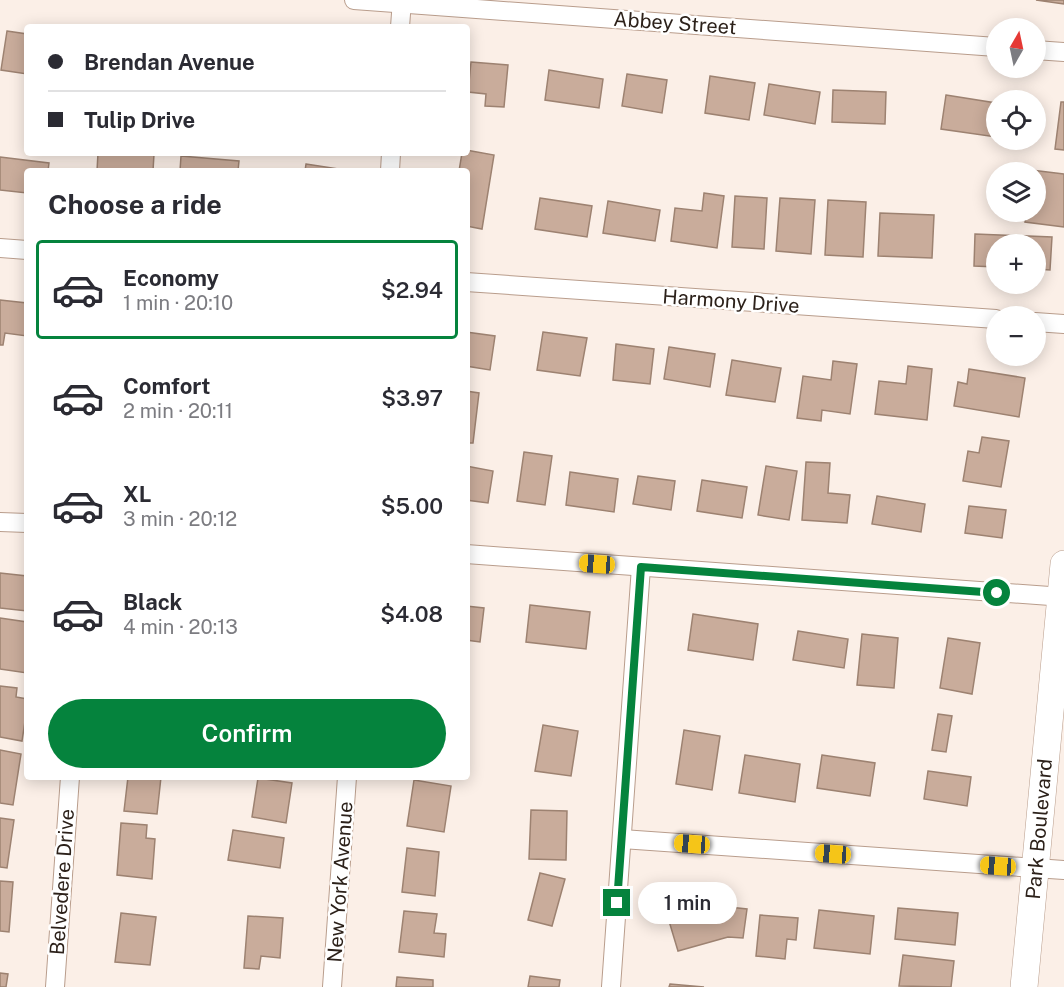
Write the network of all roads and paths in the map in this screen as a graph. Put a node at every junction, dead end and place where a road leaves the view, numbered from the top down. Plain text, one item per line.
1 (354, 0) edge
2 (402, 2) edge
3 (400, 24) edge
4 (986, 46) edge
5 (1046, 51) edge
6 (1064, 52) edge
7 (0, 248) edge
8 (24, 250) edge
9 (470, 282) edge
10 (986, 318) edge
11 (1046, 323) edge
12 (1064, 324) edge
13 (0, 522) edge
14 (24, 524) edge
15 (470, 554) edge
16 (1064, 564) edge
17 (641, 567) junction
18 (1062, 597) edge
19 (70, 780) edge
20 (347, 780) edge
21 (622, 839) junction
22 (1035, 868) junction
23 (1064, 870) edge
24 (55, 987) edge
25 (332, 987) edge
26 (611, 987) edge
27 (1024, 987) edge

1 - 2 street, Abbey Street
2 - 3 street
2 - 4 street, Abbey Street
5 - 6 street
7 - 8 street
9 - 10 street, Harmony Drive
11 - 12 street
13 - 14 street
15 - 17 street
16 - 18 main road, Park Boulevard
17 - 18 street
17 - 21 street
18 - 22 main road, Park Boulevard
19 - 24 street, Belvedere Drive
20 - 25 street, New York Avenue
21 - 22 street
21 - 26 street
22 - 23 street
22 - 27 main road, Park Boulevard

